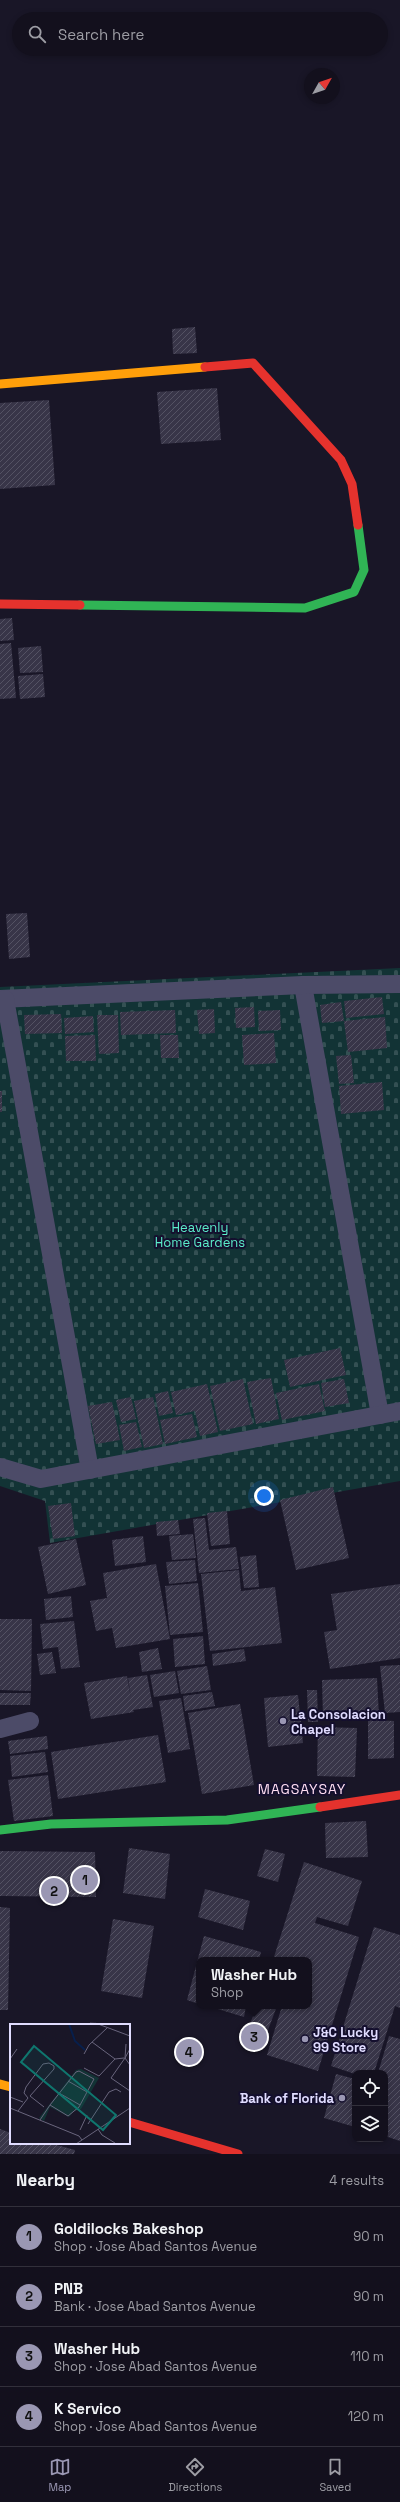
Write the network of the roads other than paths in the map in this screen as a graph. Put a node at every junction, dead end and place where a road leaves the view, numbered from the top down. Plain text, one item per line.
1 (0, 384) edge
2 (0, 604) edge
3 (400, 984) edge
4 (302, 985) junction
5 (2, 999) edge
6 (400, 1411) edge
7 (380, 1415) junction
8 (0, 1467) edge
9 (90, 1470) junction
10 (30, 1721) dead end
11 (0, 1729) edge
12 (400, 1795) edge
13 (0, 1830) edge
14 (0, 2084) edge
15 (10, 2087) edge
16 (130, 2122) edge
17 (238, 2154) edge

1 - 2 street
3 - 4 lane
4 - 5 lane
4 - 7 lane
5 - 9 lane
6 - 7 lane
7 - 9 lane
8 - 9 lane
10 - 11 lane
12 - 13 street
14 - 15 street
16 - 17 street

